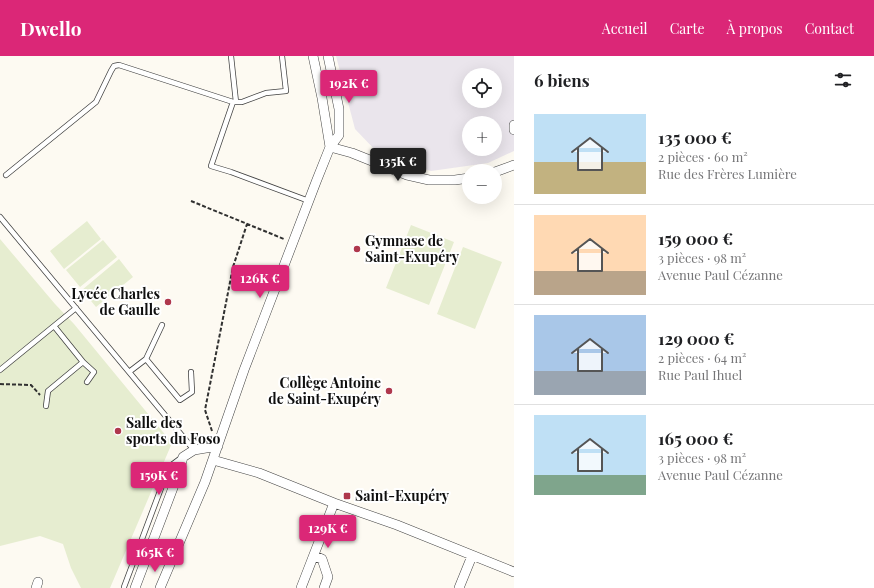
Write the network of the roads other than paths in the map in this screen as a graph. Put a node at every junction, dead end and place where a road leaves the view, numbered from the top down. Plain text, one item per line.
1 (231, 56) edge
2 (282, 56) edge
3 (313, 56) edge
4 (328, 56) edge
5 (234, 102) junction
6 (514, 125) edge
7 (514, 130) edge
8 (330, 147) junction
9 (514, 165) edge
10 (502, 169) edge
11 (6, 175) dead end
12 (462, 179) edge
13 (309, 201) junction
14 (0, 217) edge
15 (76, 308) junction
16 (162, 325) dead end
17 (54, 326) junction
18 (146, 359) junction
19 (83, 362) junction
20 (0, 370) edge
21 (129, 372) junction
22 (191, 372) dead end
23 (87, 382) dead end
24 (47, 405) road end
25 (218, 446) junction
26 (194, 450) junction
27 (182, 458) junction
28 (213, 460) junction
29 (334, 503) junction
30 (314, 556) junction
31 (472, 556) junction
32 (514, 572) edge
33 (124, 588) edge
34 (135, 588) edge
35 (160, 588) edge
36 (301, 588) edge
37 (324, 588) edge
38 (459, 588) edge

1 - 5 lane
2 - 5 lane
3 - 8 street
4 - 8 street
5 - 11 lane
5 - 13 lane
6 - 7 street
8 - 12 street
8 - 13 street
9 - 10 street
13 - 25 street
14 - 15 lane
15 - 17 lane
15 - 21 lane
16 - 18 lane
17 - 19 lane
17 - 20 lane
18 - 21 lane
18 - 22 lane
19 - 23 lane
19 - 24 lane
21 - 26 lane
25 - 26 street
25 - 28 street
26 - 27 street
27 - 33 lane
27 - 34 street
28 - 29 street
28 - 35 street
29 - 30 street
29 - 31 street
30 - 36 street
30 - 37 street
31 - 32 street
31 - 38 street

